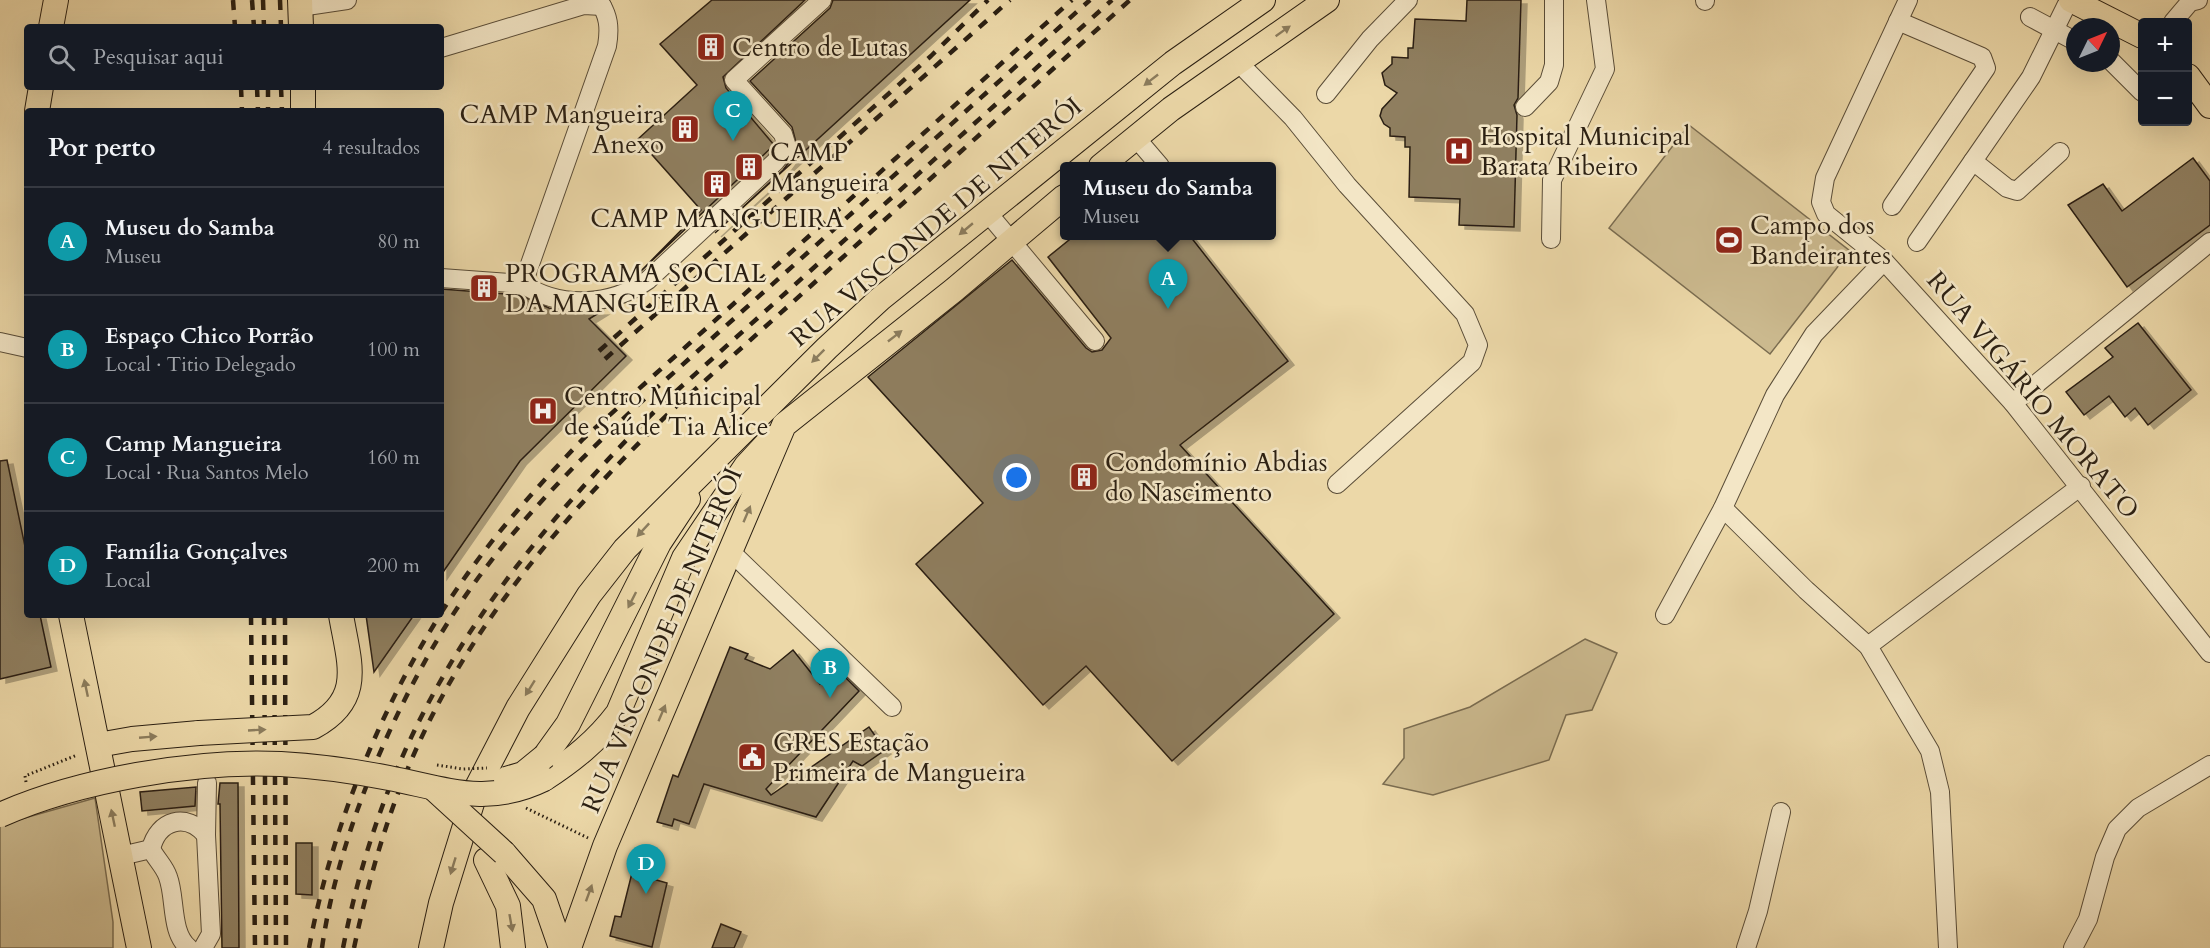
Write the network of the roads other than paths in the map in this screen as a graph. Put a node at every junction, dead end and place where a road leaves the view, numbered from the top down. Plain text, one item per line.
1 (56, 0) edge
2 (347, 0) edge
3 (822, 0) edge
4 (1263, 0) edge
5 (1327, 0) edge
6 (1408, 0) edge
7 (1554, 0) edge
8 (1596, 0) edge
9 (1908, 0) edge
10 (2070, 0) edge
11 (2198, 0) edge
12 (600, 3) edge
13 (301, 11) edge
14 (2030, 17) dead end
15 (2176, 18) edge
16 (1898, 21) junction
17 (52, 24) edge
18 (2055, 31) junction
19 (1214, 32) junction
20 (2138, 34) edge
21 (2066, 36) edge
22 (444, 47) edge
23 (1238, 62) junction
24 (1173, 63) junction
25 (2120, 70) edge
26 (2138, 88) edge
27 (40, 90) edge
28 (303, 90) edge
29 (1192, 94) junction
30 (1326, 94) dead end
31 (1526, 107) dead end
32 (38, 108) edge
33 (303, 108) edge
34 (1136, 138) junction
35 (2060, 152) dead end
36 (1973, 161) junction
37 (1106, 162) edge
38 (1157, 162) edge
39 (1060, 201) edge
40 (1892, 206) dead end
41 (987, 212) junction
42 (1551, 239) dead end
43 (1012, 240) junction
44 (1917, 242) dead end
45 (2210, 242) edge
46 (1884, 261) junction
47 (444, 278) edge
48 (523, 284) junction
49 (1095, 341) dead end
50 (0, 342) edge
51 (24, 347) edge
52 (2013, 403) junction
53 (784, 425) junction
54 (714, 459) junction
55 (1337, 484) dead end
56 (2081, 486) junction
57 (1723, 508) junction
58 (731, 552) junction
59 (1665, 615) dead end
60 (72, 618) edge
61 (341, 618) edge
62 (1868, 646) junction
63 (2210, 653) edge
64 (892, 707) dead end
65 (98, 745) junction
66 (2210, 765) edge
67 (415, 778) junction
68 (207, 783) dead end
69 (1781, 812) dead end
70 (0, 815) edge
71 (206, 835) junction
72 (151, 849) junction
73 (121, 856) junction
74 (129, 896) junction
75 (126, 948) edge
76 (139, 948) edge
77 (189, 948) edge
78 (203, 948) edge
79 (431, 948) edge
80 (513, 948) edge
81 (561, 948) edge
82 (569, 948) edge
83 (1746, 948) edge
84 (1948, 948) edge
85 (2073, 948) edge

1 - 17 main road
2 - 13 street
3 - 48 street
4 - 19 main road, RUA VISCONDE DE NITERÓI
23 -> 5 main road
6 - 30 street
7 - 31 street
8 - 42 street
9 - 16 street
10 - 18 street
10 - 20 main road
11 - 15 street
12 - 22 street
12 - 48 street
14 - 18 street
16 - 40 street
16 - 46 street, RUA VIGÁRIO MORATO
18 - 21 street
18 - 36 street
19 - 23 main road
19 - 24 main road, RUA VISCONDE DE NITERÓI
23 - 29 main road
23 - 55 street
24 - 29 main road
24 -> 41 main road, RUA VISCONDE DE NITERÓI
25 - 26 street
27 - 32 main road
28 - 33 main road
29 - 34 main road
34 - 37 main road
34 - 38 street
35 - 36 street
36 - 44 street
39 - 43 main road, RUA VISCONDE DE NITERÓI
41 - 43 street
41 -> 54 main road, RUA VISCONDE DE NITERÓI
43 - 49 street
53 -> 43 main road, RUA VISCONDE DE NITERÓI
45 - 52 street
46 - 52 street, RUA VIGÁRIO MORATO
46 - 57 street
47 - 48 street
50 - 51 street
52 - 56 street, RUA VIGÁRIO MORATO
58 -> 53 main road, RUA VISCONDE DE NITERÓI
53 - 67 main road, bridge
54 -> 67 main road, bridge
54 -> 79 main road, RUA VISCONDE DE NITERÓI
56 - 62 street
56 - 63 street, RUA VIGÁRIO MORATO
57 - 59 street
57 - 62 street
58 - 64 street
82 -> 58 main road, RUA VISCONDE DE NITERÓI
65 -> 60 main road
65 -> 61 main road, bridge
62 - 84 street
73 -> 65 main road
66 - 85 street
67 - 70 main road, bridge
67 - 70 main road, bridge
67 -> 80 main road
67 - 81 main road, bridge
68 - 71 street
69 - 83 street
71 - 72 street
71 - 78 street
72 - 73 street
72 - 77 street
73 - 74 main road
74 - 75 main road
74 - 76 main road

